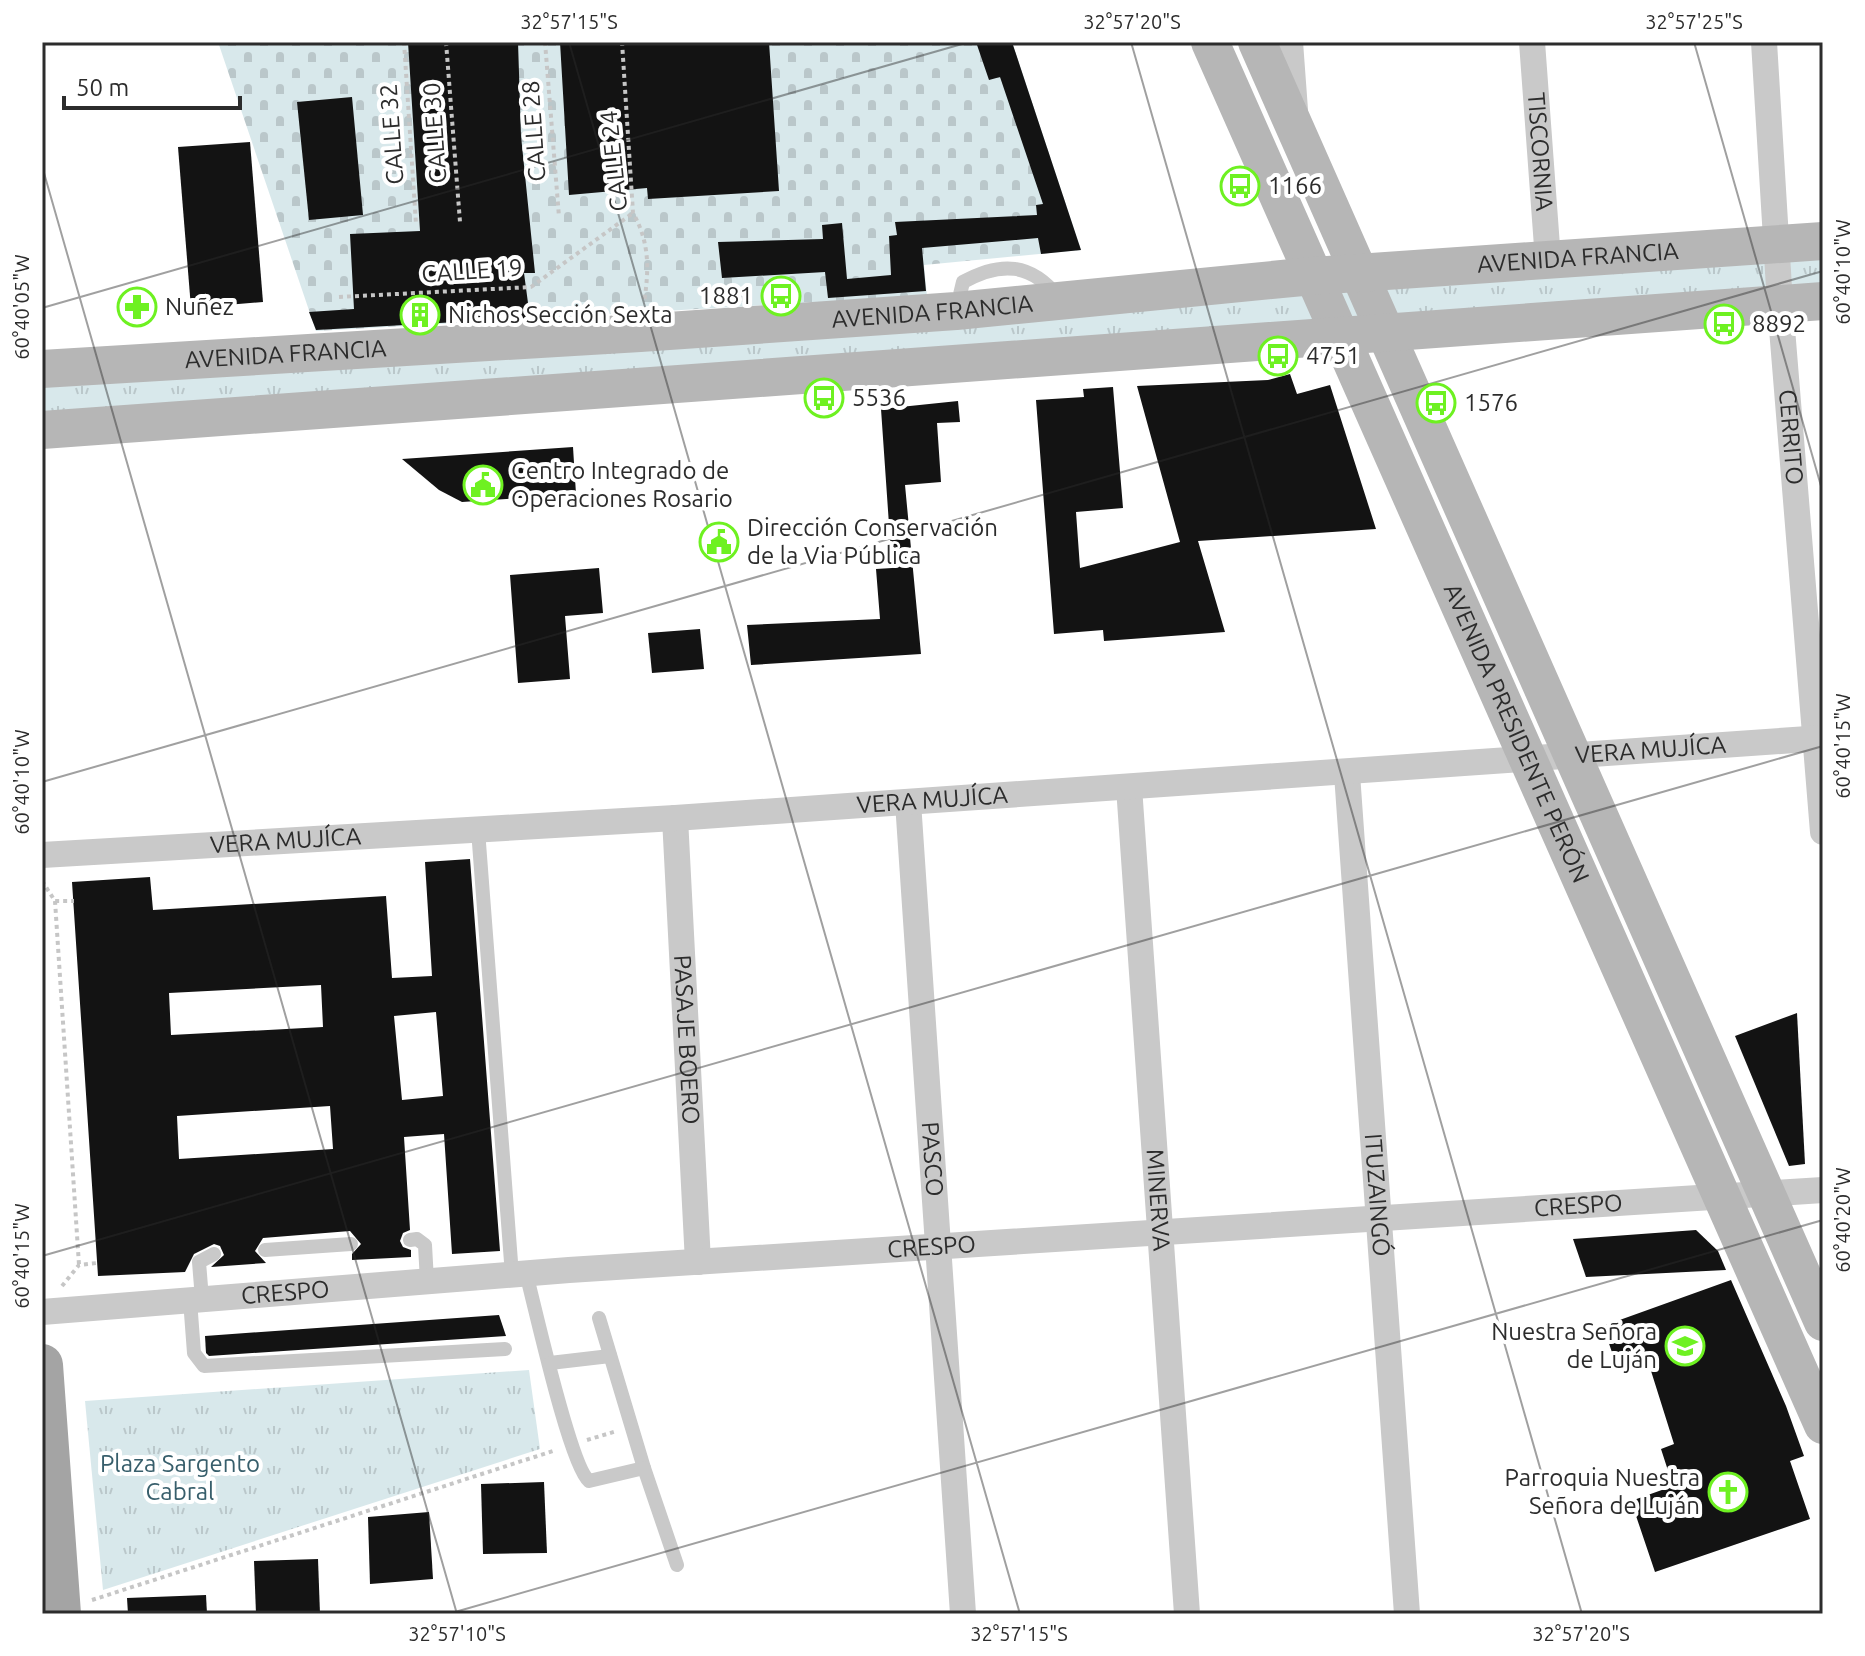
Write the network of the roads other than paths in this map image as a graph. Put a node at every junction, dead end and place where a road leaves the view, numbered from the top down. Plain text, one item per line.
1 (1210, 42) edge
2 (1257, 42) edge
3 (1290, 42) edge
4 (1532, 42) edge
5 (1764, 42) edge
6 (1297, 132) junction
7 (1823, 241) edge
8 (1776, 244) junction
9 (1548, 260) junction
10 (1358, 273) junction
11 (1313, 276) junction
12 (1082, 299) junction
13 (1823, 301) edge
14 (1780, 304) junction
15 (640, 333) junction
16 (1384, 333) junction
17 (1340, 335) junction
18 (1093, 354) junction
19 (42, 369) edge
20 (631, 387) junction
21 (42, 430) edge
22 (1812, 568) edge
23 (1820, 739) edge
24 (1573, 758) junction
25 (1529, 761) junction
26 (1347, 774) junction
27 (1129, 787) junction
28 (908, 802) junction
29 (675, 818) junction
30 (478, 830) junction
31 (1823, 832) edge
32 (42, 855) edge
33 (1823, 1190) edge
34 (1767, 1195) junction
35 (1722, 1198) junction
36 (1378, 1219) junction
37 (1159, 1233) junction
38 (410, 1240) dead end
39 (351, 1244) dead end
40 (938, 1247) junction
41 (265, 1250) dead end
42 (214, 1254) dead end
43 (698, 1262) junction
44 (519, 1274) junction
45 (427, 1281) junction
46 (196, 1300) junction
47 (42, 1312) edge
48 (599, 1318) dead end
49 (1823, 1322) edge
50 (505, 1349) dead end
51 (610, 1356) junction
52 (550, 1363) junction
53 (42, 1365) edge
54 (1823, 1425) edge
55 (644, 1468) junction
56 (677, 1565) dead end
57 (60, 1612) edge
58 (963, 1614) edge
59 (1187, 1614) edge
60 (1407, 1614) edge

1 - 11 main road, AVENIDA PRESIDENTE PERÓN
2 - 6 main road, AVENIDA PRESIDENTE PERÓN
3 - 6 street
4 - 9 street, TISCORNIA
5 - 8 street, CERRITO
6 - 10 main road, AVENIDA PRESIDENTE PERÓN
7 - 8 main road, AVENIDA FRANCIA
8 - 9 main road, AVENIDA FRANCIA
8 - 14 street, CERRITO
9 - 10 main road, AVENIDA FRANCIA
10 - 11 main road, AVENIDA FRANCIA
10 - 16 main road, AVENIDA PRESIDENTE PERÓN
11 - 12 main road, AVENIDA FRANCIA
11 - 17 main road, AVENIDA PRESIDENTE PERÓN
12 - 15 main road, AVENIDA FRANCIA
12 - 18 main road
13 - 14 main road
14 - 16 main road
14 - 22 street, CERRITO
15 - 19 main road, AVENIDA FRANCIA
15 - 20 main road
16 - 17 main road
16 - 24 main road, AVENIDA PRESIDENTE PERÓN
17 - 18 main road
17 - 25 main road, AVENIDA PRESIDENTE PERÓN
18 - 20 main road
20 - 21 main road
22 - 23 street, CERRITO
23 - 24 street, VERA MUJÍCA
23 - 31 street, CERRITO
24 - 25 street, VERA MUJÍCA
24 - 34 main road, AVENIDA PRESIDENTE PERÓN
25 - 26 street, VERA MUJÍCA
25 - 35 main road, AVENIDA PRESIDENTE PERÓN
26 - 27 street, VERA MUJÍCA
26 - 36 street, ITUZAINGÓ
27 - 28 street, VERA MUJÍCA
27 - 37 street, MINERVA
28 - 29 street, VERA MUJÍCA
28 - 40 street, PASCO
29 - 30 street, VERA MUJÍCA
29 - 43 street, PASAJE BOERO
30 - 32 street, VERA MUJÍCA
30 - 44 lane
33 - 34 street, CRESPO
34 - 35 street, CRESPO
34 - 49 main road, AVENIDA PRESIDENTE PERÓN
35 - 36 street, CRESPO
35 - 54 main road, AVENIDA PRESIDENTE PERÓN
36 - 37 street, CRESPO
36 - 60 street, ITUZAINGÓ
37 - 40 street, CRESPO
37 - 59 street, MINERVA
38 - 45 lane
39 - 41 lane
40 - 43 street, CRESPO
40 - 58 street, PASCO
42 - 46 lane
43 - 44 street, CRESPO
44 - 45 street, CRESPO
44 - 52 lane
45 - 46 street, CRESPO
46 - 47 street, CRESPO
46 - 50 lane
48 - 51 lane
51 - 52 lane
51 - 55 lane
52 - 55 lane
53 - 57 main road
55 - 56 lane

